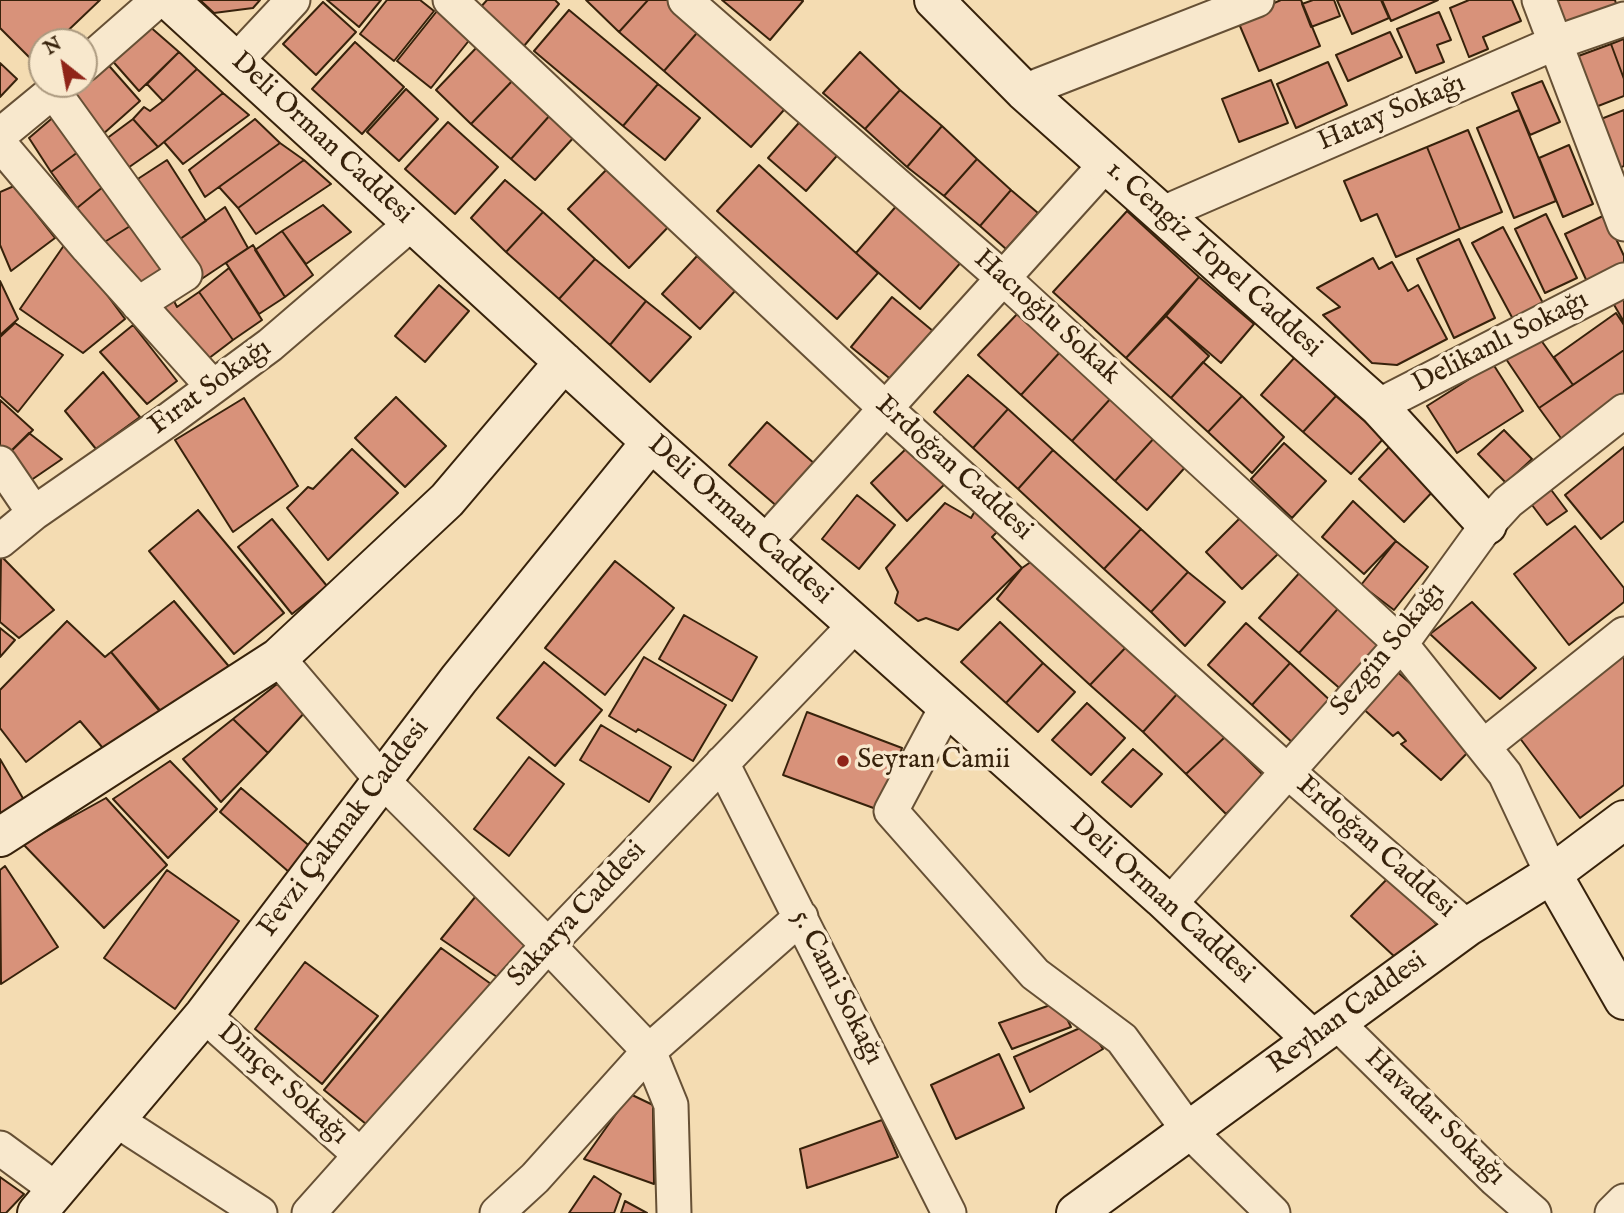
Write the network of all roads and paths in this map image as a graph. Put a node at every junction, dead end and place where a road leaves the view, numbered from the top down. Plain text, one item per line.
1 (158, 0) edge
2 (169, 0) edge
3 (293, 0) edge
4 (450, 0) edge
5 (685, 0) edge
6 (934, 0) edge
7 (1258, 0) edge
8 (1539, 0) edge
9 (1624, 19) edge
10 (1555, 43) junction
11 (98, 53) edge
12 (236, 61) junction
13 (1024, 91) junction
14 (45, 98) edge
15 (64, 98) edge
16 (0, 135) edge
17 (0, 144) edge
18 (1106, 164) junction
19 (1161, 214) junction
20 (412, 223) junction
21 (1624, 224) edge
22 (1003, 278) junction
23 (1624, 280) edge
24 (138, 304) junction
25 (564, 362) junction
26 (213, 387) junction
27 (1378, 406) junction
28 (886, 409) junction
29 (1624, 411) edge
30 (651, 442) junction
31 (0, 463) edge
32 (34, 513) junction
33 (1487, 525) junction
34 (0, 541) edge
35 (764, 543) junction
36 (856, 624) junction
37 (1624, 634) edge
38 (1401, 644) junction
39 (278, 658) junction
40 (947, 706) junction
41 (1483, 746) junction
42 (722, 763) junction
43 (1286, 770) junction
44 (381, 779) junction
45 (1624, 820) edge
46 (0, 837) edge
47 (1552, 874) junction
48 (1169, 905) junction
49 (801, 917) junction
50 (1467, 927) junction
51 (548, 945) junction
52 (1624, 1000) edge
53 (204, 1015) junction
54 (1324, 1030) junction
55 (649, 1052) junction
56 (116, 1119) junction
57 (1189, 1131) junction
58 (0, 1148) edge
59 (360, 1155) junction
60 (1624, 1201) edge
61 (47, 1202) edge
62 (260, 1213) edge
63 (309, 1213) edge
64 (497, 1213) edge
65 (674, 1213) edge
66 (949, 1213) edge
67 (1076, 1213) edge
68 (1273, 1213) edge
69 (1534, 1213) edge
70 (1612, 1213) edge

1 - 11 street
2 - 12 street, Deli Orman Caddesi
3 - 12 street
4 - 28 street, Erdoğan Caddesi
5 - 22 street, Hacıoğlu Sokak
6 - 13 street, 1. Cengiz Topel Caddesi
7 - 13 street
8 - 10 street
9 - 10 street, Hatay Sokağı
10 - 19 street, Hatay Sokağı
10 - 21 street
12 - 20 street, Deli Orman Caddesi
13 - 18 street, 1. Cengiz Topel Caddesi
14 - 16 street
15 - 24 street
17 - 24 street
18 - 19 street, 1. Cengiz Topel Caddesi
18 - 22 street
19 - 27 street, 1. Cengiz Topel Caddesi
20 - 25 street, Deli Orman Caddesi
20 - 26 street, Fırat Sokağı
22 - 28 street
22 - 38 street, Hacıoğlu Sokak
23 - 27 street, Delikanlı Sokağı
24 - 26 street
25 - 30 street, Deli Orman Caddesi
25 - 39 street
26 - 32 street, Fırat Sokağı
27 - 33 street, 1. Cengiz Topel Caddesi
28 - 35 street
28 - 43 street, Erdoğan Caddesi
29 - 33 street, Sezgin Sokağı
30 - 35 street, Deli Orman Caddesi
30 - 44 street, Fevzi Çakmak Caddesi
31 - 32 street
32 - 34 street, Fırat Sokağı
33 - 38 street, Sezgin Sokağı
35 - 36 street, Deli Orman Caddesi
36 - 40 street, Deli Orman Caddesi
36 - 42 street, Sakarya Caddesi
37 - 41 street
38 - 41 street, Hacıoğlu Sokak
38 - 43 street, Sezgin Sokağı
39 - 44 street
39 - 46 street
40 - 48 street, Deli Orman Caddesi
40 - 57 street
41 - 47 street, Hacıoğlu Sokak
42 - 49 street, 5. Cami Sokağı
42 - 51 street, Sakarya Caddesi
43 - 48 street, Sezgin Sokağı
43 - 50 street, Erdoğan Caddesi
44 - 51 street
44 - 53 street, Fevzi Çakmak Caddesi
45 - 47 street, Reyhan Caddesi
47 - 50 street, Reyhan Caddesi
47 - 52 street
48 - 54 street, Deli Orman Caddesi
49 - 55 street
49 - 66 street, 5. Cami Sokağı
50 - 54 street, Reyhan Caddesi
51 - 55 street
51 - 59 street, Sakarya Caddesi
53 - 56 street, Fevzi Çakmak Caddesi
53 - 59 street, Dinçer Sokağı
54 - 57 street, Reyhan Caddesi
54 - 69 street, Havadar Sokağı
55 - 64 street
55 - 65 street
56 - 61 street, Fevzi Çakmak Caddesi
56 - 62 street
57 - 67 street, Reyhan Caddesi
57 - 68 street
58 - 61 street
59 - 63 street, Sakarya Caddesi
60 - 70 street

